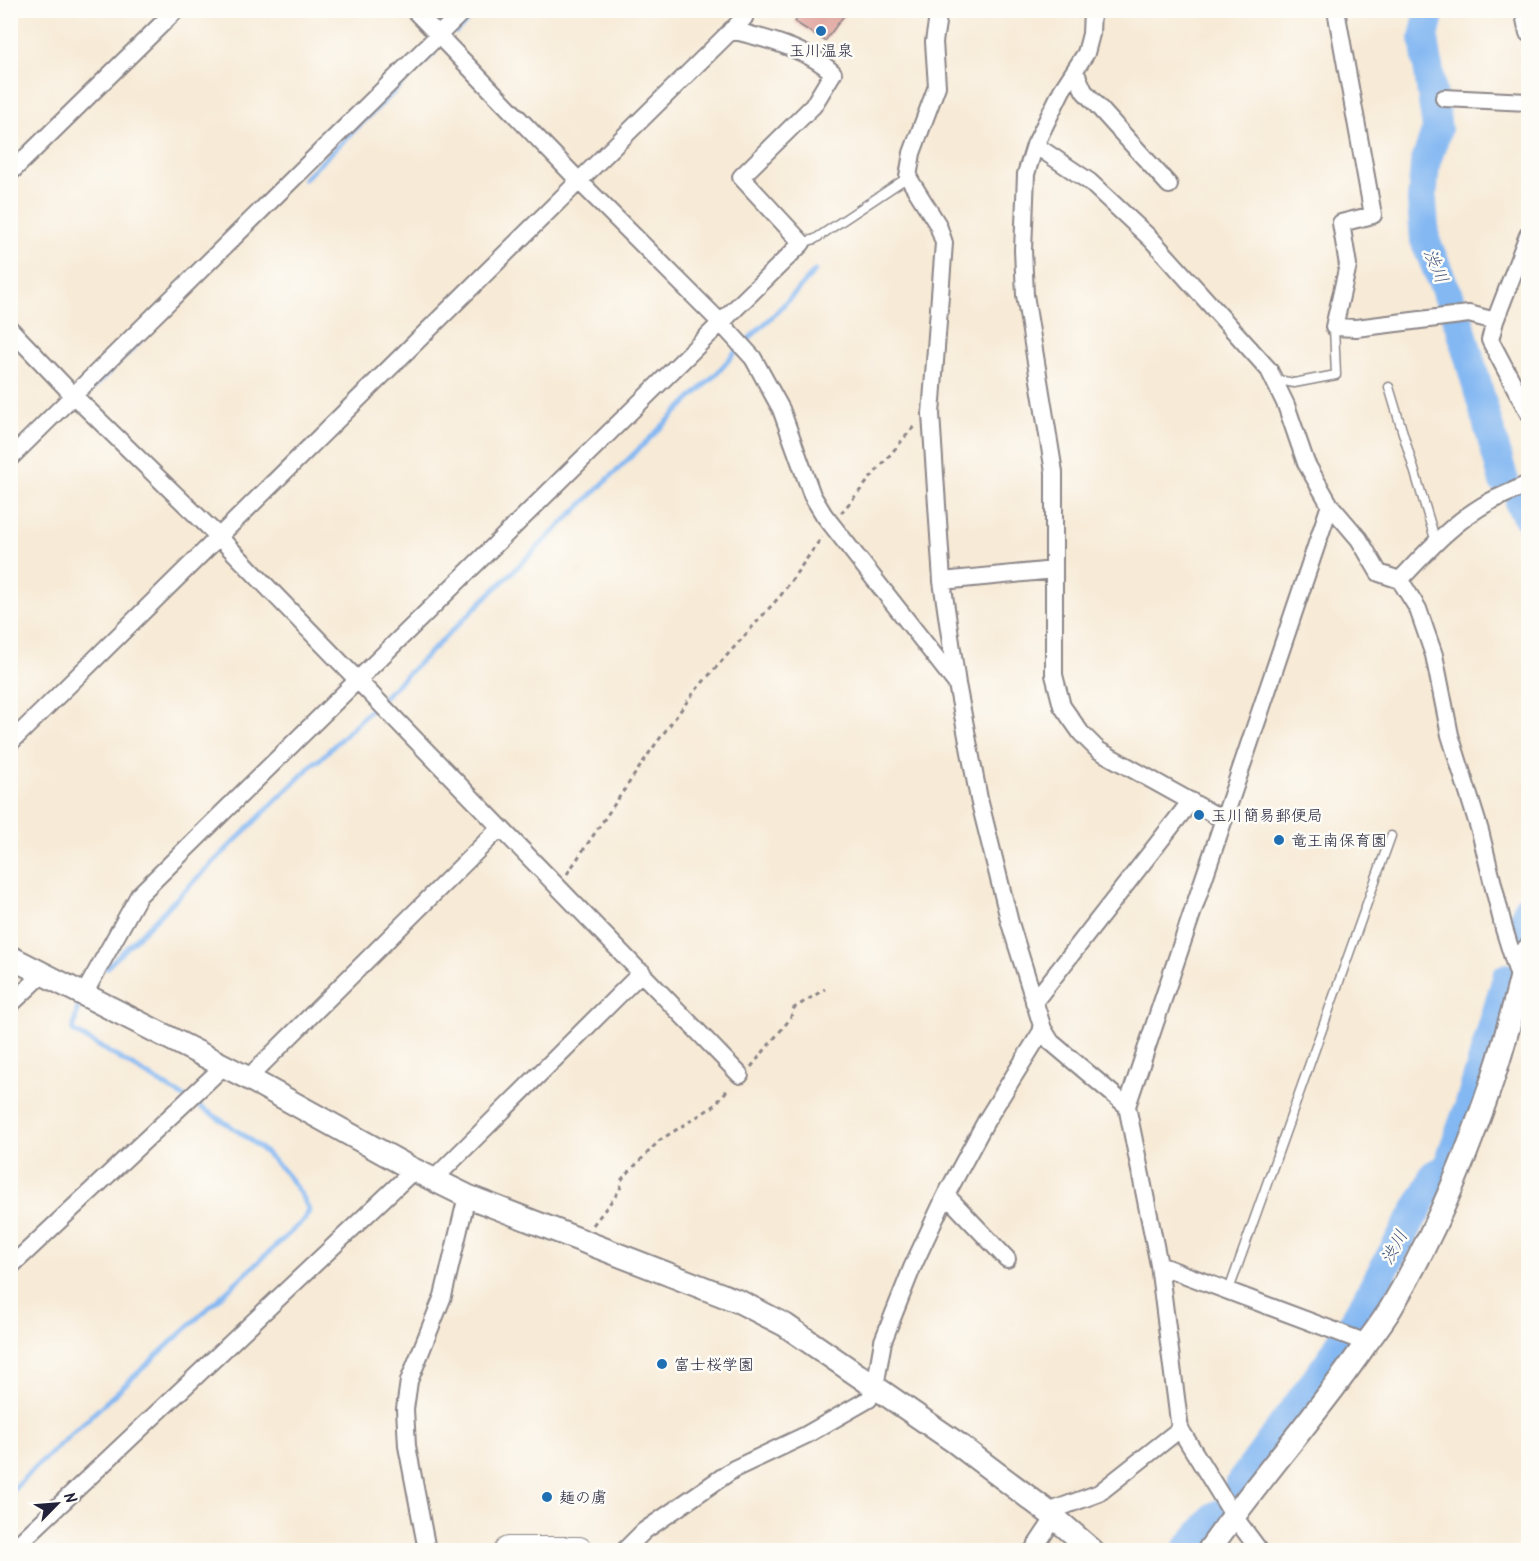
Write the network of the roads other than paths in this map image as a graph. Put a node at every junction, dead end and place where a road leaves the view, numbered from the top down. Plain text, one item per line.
1 (176, 10) edge
2 (414, 10) edge
3 (464, 10) edge
4 (747, 10) edge
5 (939, 10) edge
6 (1092, 10) edge
7 (1336, 10) edge
8 (1523, 10) edge
9 (731, 30) junction
10 (1528, 33) edge
11 (438, 36) junction
12 (1075, 71) junction
13 (1444, 98) dead end
14 (1528, 102) edge
15 (1035, 145) junction
16 (10, 173) edge
17 (908, 177) junction
18 (579, 181) junction
19 (1169, 185) dead end
20 (1528, 235) edge
21 (802, 243) junction
22 (1495, 321) junction
23 (721, 323) junction
24 (1334, 327) junction
25 (10, 329) edge
26 (1273, 379) junction
27 (1389, 387) dead end
28 (74, 396) junction
29 (1528, 412) edge
30 (10, 458) edge
31 (1528, 484) edge
32 (1330, 505) junction
33 (219, 537) junction
34 (1436, 542) junction
35 (1054, 570) junction
36 (1400, 580) junction
37 (942, 581) junction
38 (357, 682) junction
39 (957, 684) junction
40 (10, 743) edge
41 (1191, 801) junction
42 (1224, 820) junction
43 (500, 828) junction
44 (1391, 836) dead end
45 (1528, 950) edge
46 (10, 957) edge
47 (642, 972) junction
48 (42, 974) junction
49 (1520, 981) junction
50 (84, 994) junction
51 (1035, 1002) junction
52 (10, 1005) edge
53 (1043, 1029) junction
54 (224, 1066) junction
55 (740, 1075) road end
56 (248, 1078) junction
57 (1127, 1107) junction
58 (424, 1175) junction
59 (946, 1195) junction
60 (467, 1196) junction
61 (1007, 1259) dead end
62 (1159, 1265) junction
63 (10, 1267) edge
64 (1229, 1290) junction
65 (1362, 1342) junction
66 (875, 1387) junction
67 (1180, 1429) junction
68 (1052, 1514) junction
69 (1233, 1515) junction
70 (12, 1551) edge
71 (427, 1551) edge
72 (508, 1551) edge
73 (579, 1551) edge
74 (625, 1551) edge
75 (1034, 1551) edge
76 (1092, 1551) edge
77 (1209, 1551) edge
78 (1259, 1551) edge

1 - 16 street
2 - 11 street
3 - 11 street
4 - 9 street
5 - 17 street
6 - 12 street
7 - 24 street
8 - 10 street
9 - 18 street
9 - 21 street
11 - 18 street
11 - 28 street
12 - 15 street
12 - 19 street
13 - 14 street
15 - 26 street
15 - 35 street
17 - 21 lane
17 - 37 street
18 - 23 street
18 - 33 street
20 - 22 street
21 - 23 street
22 - 24 street
22 - 29 street
23 - 38 street
23 - 39 street
24 - 26 lane
25 - 28 street
26 - 32 street
27 - 34 lane
28 - 30 street
28 - 33 street
31 - 34 street
32 - 36 street
32 - 42 street
33 - 38 street
33 - 40 street
34 - 36 street
35 - 37 street
35 - 41 street
36 - 49 street
37 - 39 street
38 - 43 street
38 - 50 street
39 - 51 street
41 - 42 street
41 - 51 street
42 - 57 street
43 - 47 street
43 - 56 street
44 - 64 lane
45 - 49 street
46 - 48 street
47 - 55 street
47 - 58 street
48 - 50 street
48 - 52 street
49 - 65 street
50 - 54 street
51 - 53 street
53 - 57 street
53 - 59 street
54 - 56 street
54 - 63 street
56 - 58 street
57 - 62 street
58 - 60 street
58 - 70 street
59 - 61 street
59 - 66 street
60 - 66 street
60 - 71 street
62 - 64 street
62 - 67 street
64 - 65 street
65 - 69 street
66 - 68 street
66 - 74 street
67 - 68 street
67 - 69 street
68 - 75 street
68 - 76 street
69 - 77 street
69 - 78 street
72 - 73 main road

